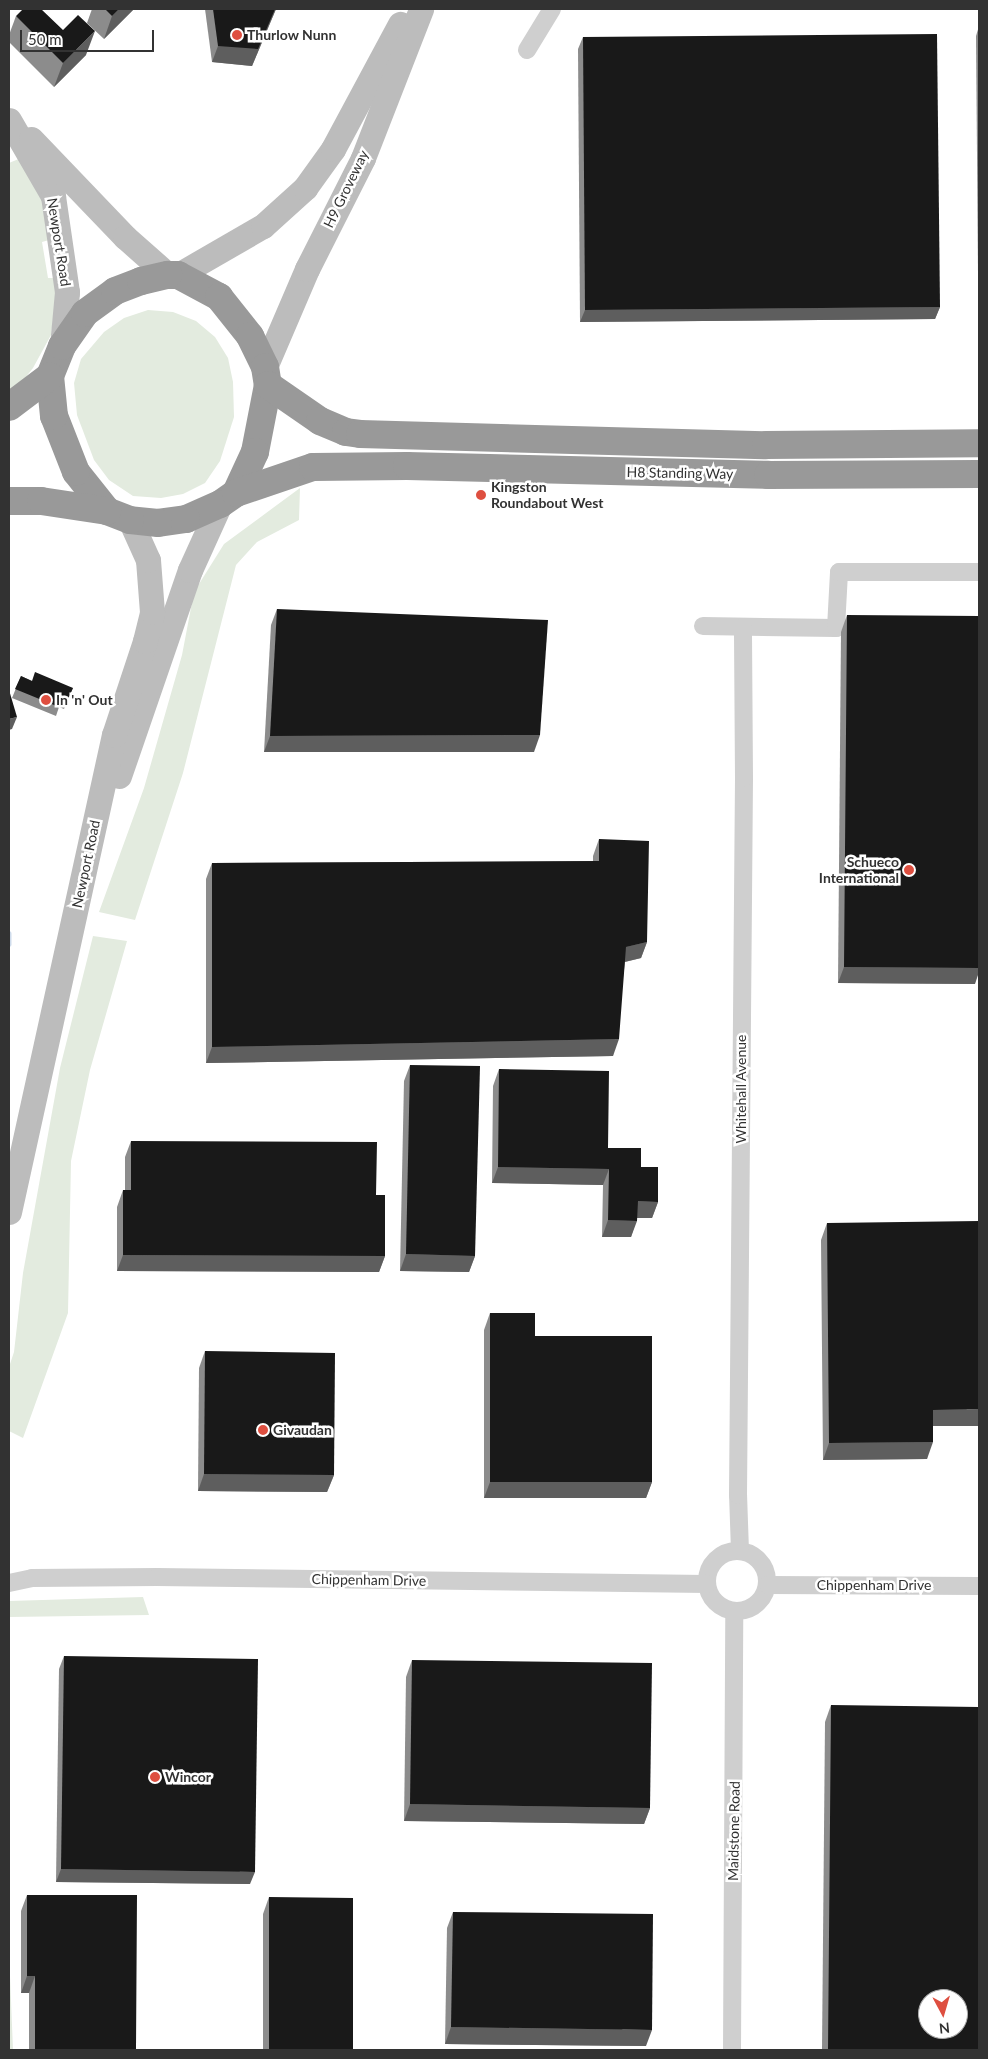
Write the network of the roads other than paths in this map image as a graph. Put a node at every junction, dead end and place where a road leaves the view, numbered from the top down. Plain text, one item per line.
1 (410, 9) edge
2 (421, 9) edge
3 (552, 9) edge
4 (527, 50) dead end
5 (9, 115) edge
6 (9, 120) edge
7 (173, 275) junction
8 (62, 346) junction
9 (50, 376) junction
10 (266, 376) junction
11 (9, 407) edge
12 (979, 444) edge
13 (979, 474) edge
14 (228, 498) junction
15 (9, 501) edge
16 (118, 516) junction
17 (979, 572) edge
18 (703, 626) dead end
19 (743, 626) junction
20 (74, 919) junction
21 (9, 1212) edge
22 (740, 1551) junction
23 (9, 1569) edge
24 (32, 1578) junction
25 (9, 1583) edge
26 (707, 1584) junction
27 (768, 1585) junction
28 (979, 1586) edge
29 (734, 1612) junction
30 (732, 2050) edge

1 - 7 street, H9 Groveway
2 - 10 street, H9 Groveway
3 - 4 street
5 - 7 street, Newport Road
6 - 8 street, Newport Road
7 - 8 highway
7 - 10 highway
8 - 9 highway
9 - 11 highway
9 - 16 highway
10 - 12 highway
10 - 14 highway
13 - 14 highway, H8 Standing Way
14 - 16 highway, H8 Standing Way
14 - 20 street
15 - 16 highway
16 - 20 street, Newport Road
17 - 19 street
18 - 19 street
19 - 22 street, Whitehall Avenue
20 - 21 street, Newport Road
22 - 26 street
22 - 27 street
23 - 24 street, Chippenham Drive
24 - 25 street, Chippenham Drive
24 - 26 street, Chippenham Drive
26 - 29 street
27 - 28 street, Chippenham Drive
27 - 29 street
29 - 30 street, Maidstone Road

